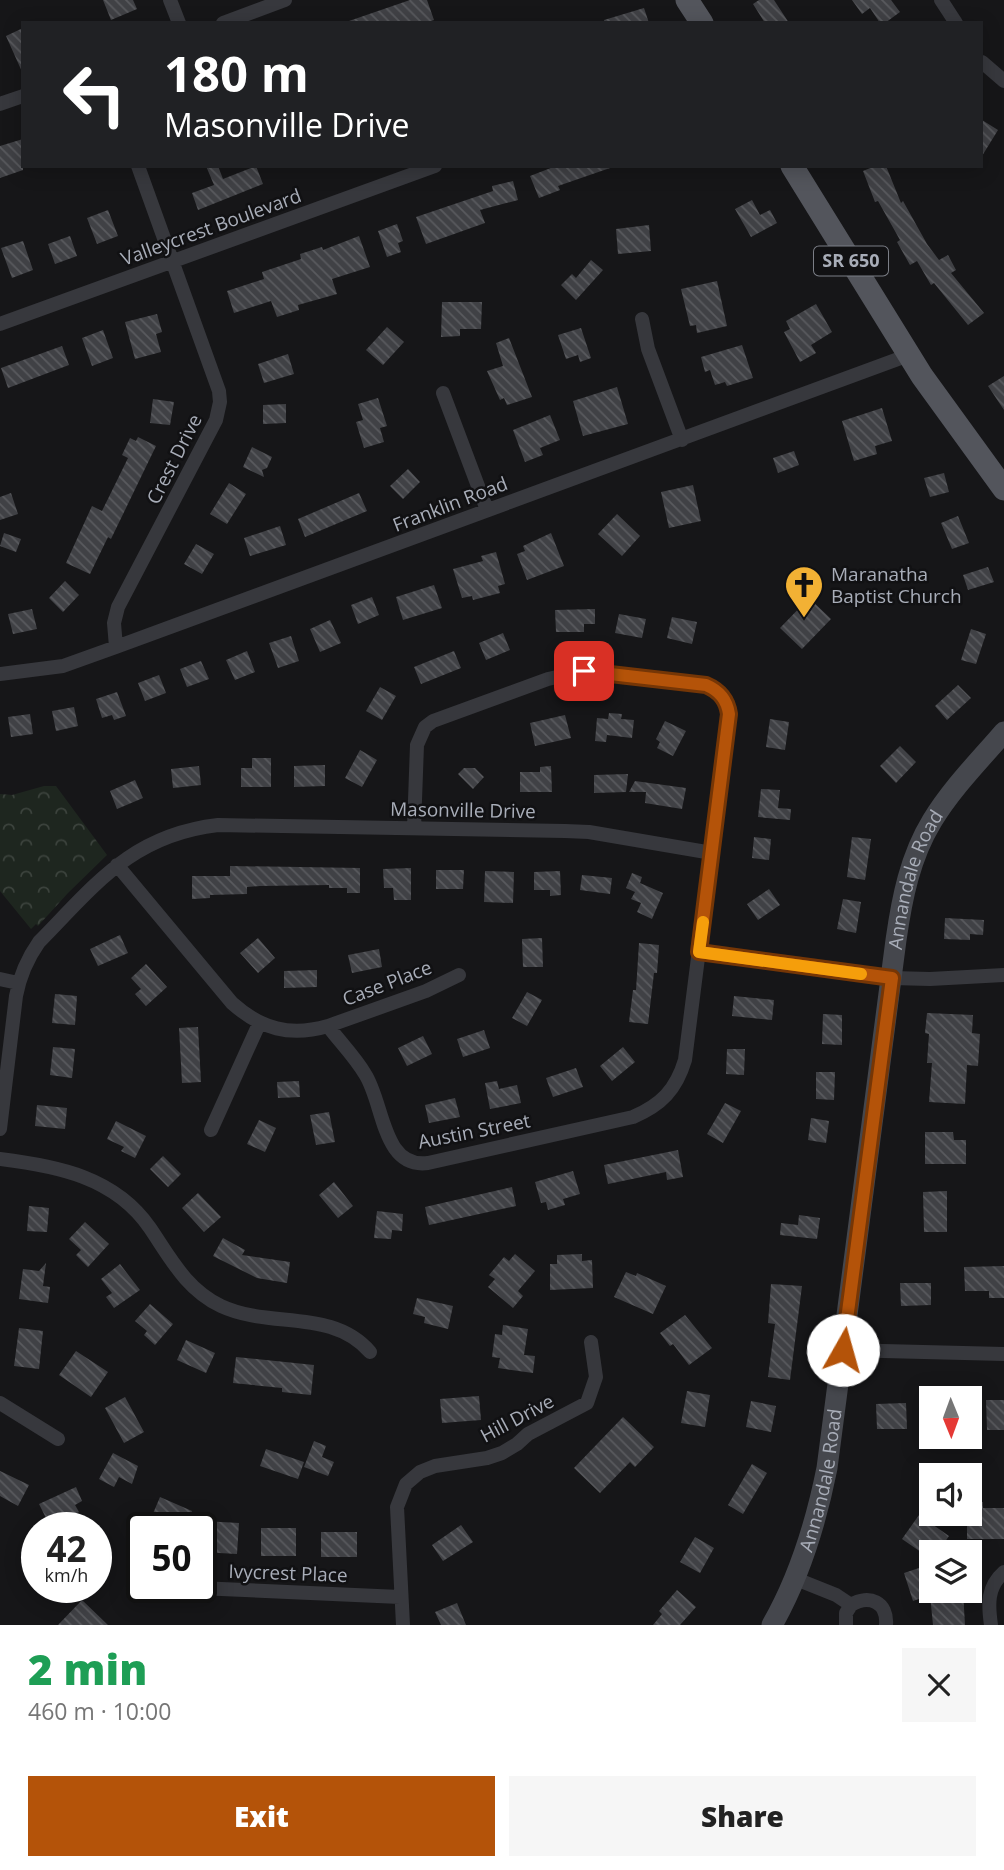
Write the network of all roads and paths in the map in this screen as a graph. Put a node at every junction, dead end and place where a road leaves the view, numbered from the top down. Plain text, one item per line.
1 (170, 0) edge
2 (285, 0) edge
3 (687, 0) edge
4 (941, 0) edge
5 (178, 21) edge
6 (228, 21) edge
7 (701, 21) edge
8 (955, 21) edge
9 (983, 63) edge
10 (1004, 81) edge
11 (21, 97) edge
12 (0, 104) edge
13 (139, 168) edge
14 (429, 168) edge
15 (793, 168) edge
16 (173, 261) junction
17 (642, 319) dead end
18 (0, 324) edge
19 (909, 355) junction
20 (443, 393) dead end
21 (682, 440) junction
22 (1003, 489) edge
23 (487, 510) junction
24 (116, 647) junction
25 (0, 674) edge
26 (1004, 732) edge
27 (414, 828) junction
28 (712, 853) junction
29 (117, 865) junction
30 (699, 952) junction
31 (459, 975) dead end
32 (1004, 975) edge
33 (892, 978) junction
34 (0, 979) edge
35 (18, 984) junction
36 (259, 1024) junction
37 (328, 1026) junction
38 (0, 1129) edge
39 (211, 1130) dead end
40 (0, 1159) edge
41 (591, 1342) dead end
42 (843, 1350) junction
43 (370, 1352) dead end
44 (1004, 1354) edge
45 (0, 1403) edge
46 (58, 1439) dead end
47 (1004, 1572) edge
48 (796, 1579) junction
49 (217, 1589) edge
50 (400, 1597) junction
51 (851, 1605) junction
52 (403, 1625) edge
53 (772, 1625) edge
54 (846, 1625) edge
55 (886, 1625) edge
56 (991, 1625) edge

1 - 5 street
2 - 6 street
3 - 7 main road
4 - 8 street
9 - 10 street
11 - 12 street
13 - 16 street, Crest Drive
14 - 16 street, Valleycrest Boulevard
15 - 19 main road, SR 650
16 - 18 street, Valleycrest Boulevard
16 - 24 street, Crest Drive
17 - 21 street
19 - 21 street, Franklin Road
19 - 22 main road, SR 650
20 - 23 street
21 - 23 street, Franklin Road
23 - 24 street, Franklin Road
24 - 25 street, Franklin Road
26 - 33 main road, Annandale Road
27 - 28 street, Masonville Drive
27 - 28 street
27 - 29 street, Masonville Drive
28 - 30 street
29 - 35 street, Masonville Drive
29 - 36 street
30 - 33 street
30 - 37 street, Austin Street
31 - 37 street, Case Place
32 - 33 street
33 - 42 main road, Annandale Road
34 - 35 street
35 - 38 street, Masonville Drive
36 - 37 street
36 - 39 street
40 - 43 street
41 - 50 street, Hill Drive
42 - 44 street
42 - 48 main road, Annandale Road
45 - 46 street
47 - 56 street
48 - 51 street
48 - 53 main road, Annandale Road
49 - 50 street, Ivycrest Place
50 - 52 street
51 - 54 street
51 - 55 street

